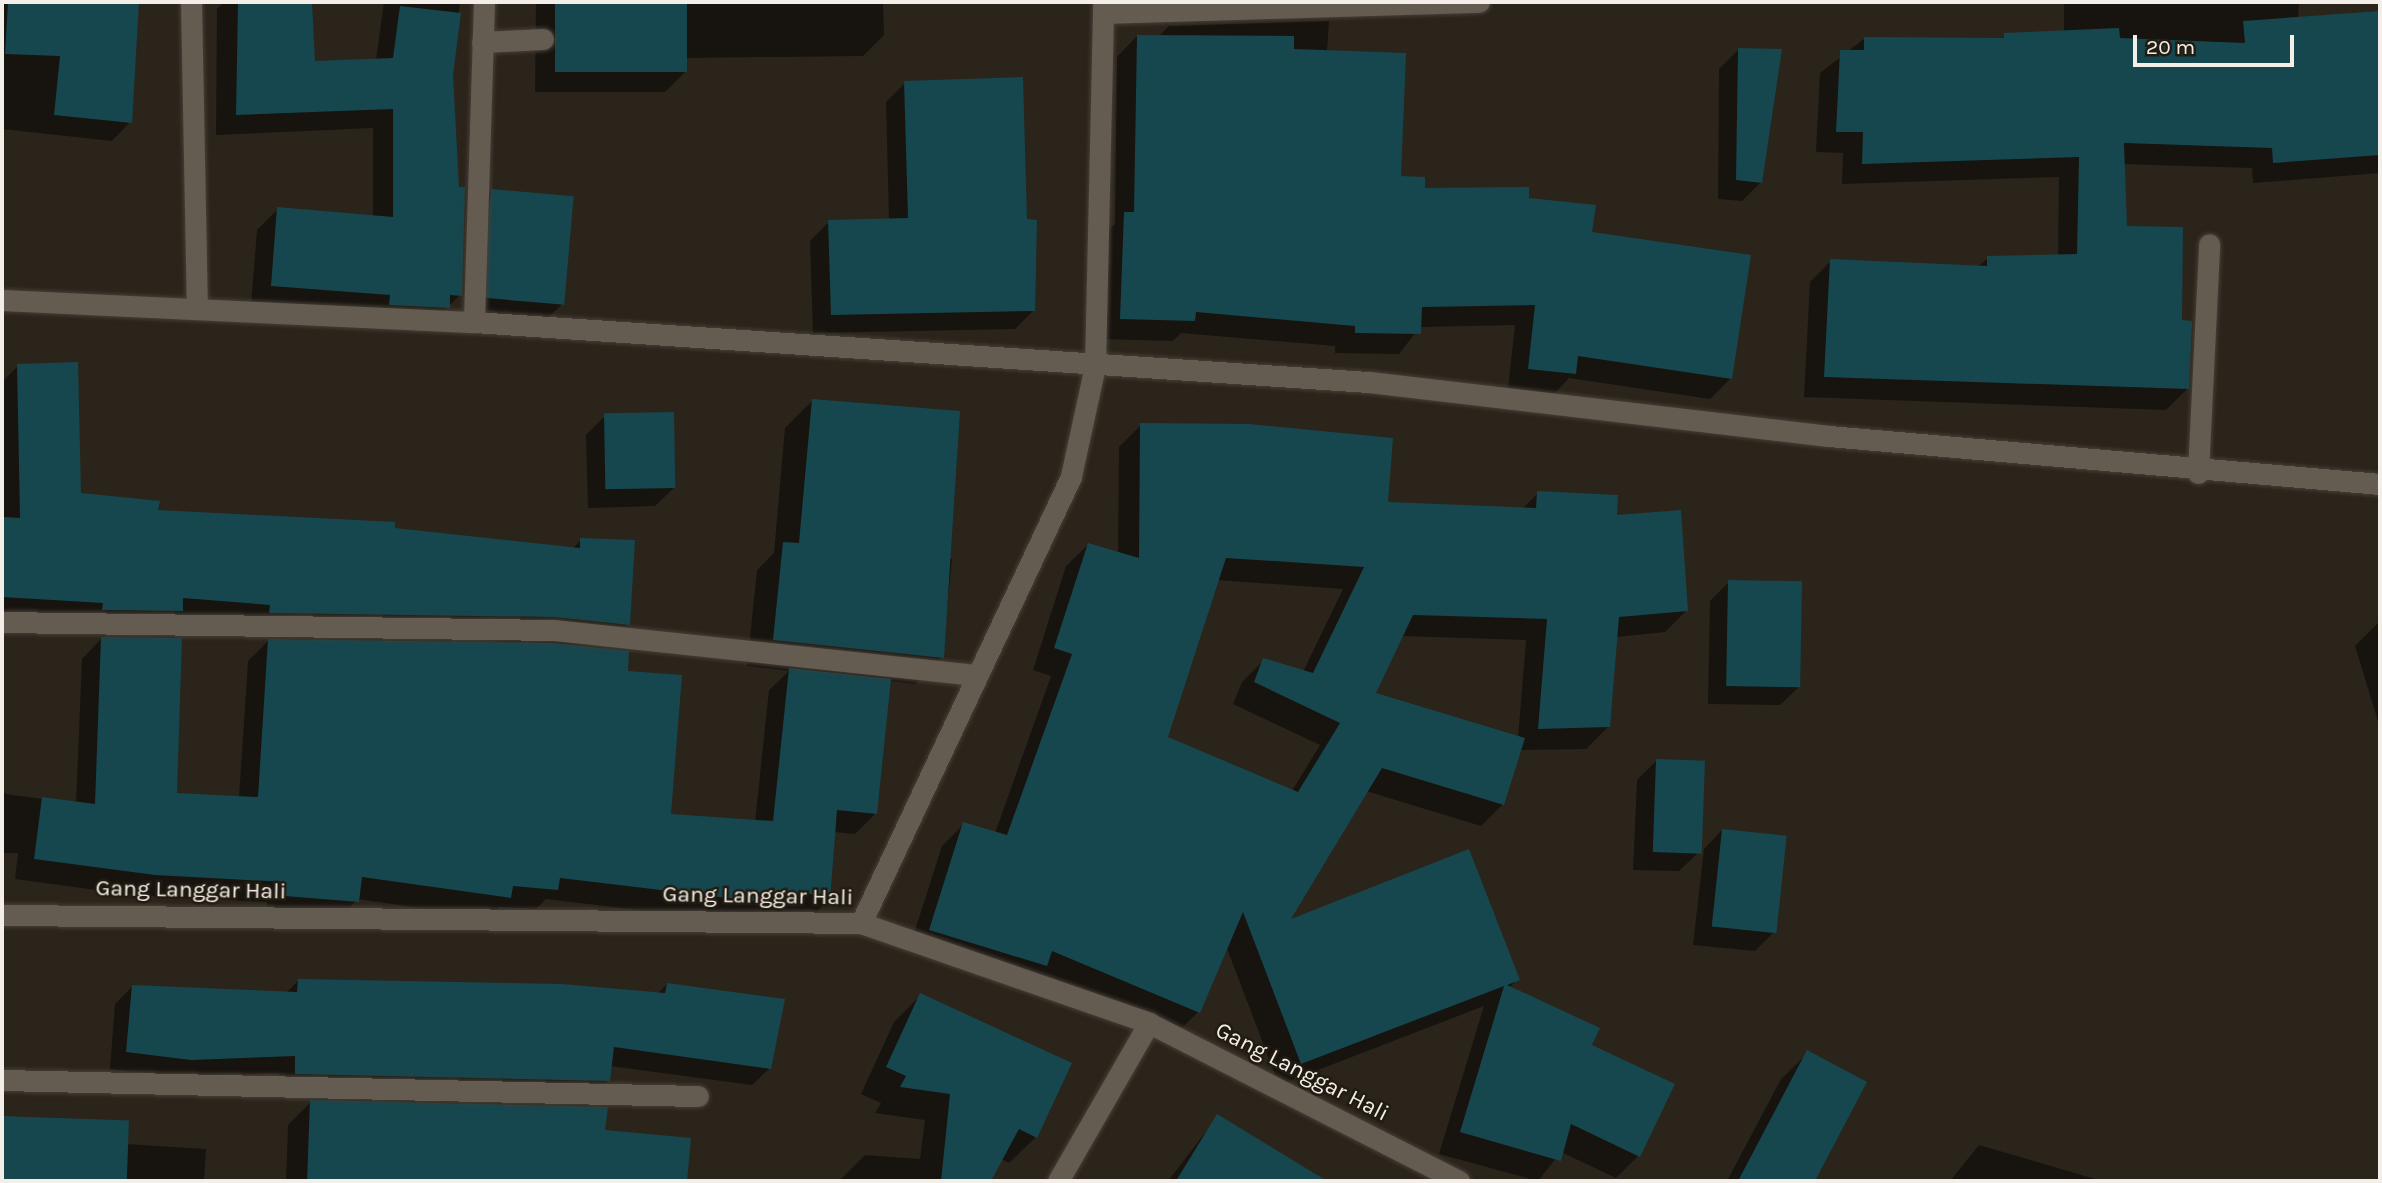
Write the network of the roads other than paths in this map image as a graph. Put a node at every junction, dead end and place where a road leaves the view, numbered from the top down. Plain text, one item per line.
1 (191, 2) edge
2 (484, 2) edge
3 (1479, 2) edge
4 (1103, 8) edge
5 (542, 39) dead end
6 (482, 41) junction
7 (2209, 244) dead end
8 (2, 300) edge
9 (197, 309) junction
10 (474, 322) junction
11 (1095, 366) junction
12 (2198, 473) junction
13 (2380, 484) edge
14 (2, 621) edge
15 (977, 675) junction
16 (2, 915) edge
17 (861, 923) junction
18 (1149, 1023) junction
19 (2, 1080) edge
20 (698, 1096) dead end
21 (1058, 1181) edge
22 (1459, 1181) edge

1 - 9 street
2 - 6 street
3 - 4 street
4 - 11 street
5 - 6 street
6 - 10 street
7 - 12 street
8 - 9 street
9 - 10 street
10 - 11 street
11 - 12 street
11 - 15 street
12 - 13 street
14 - 15 street
15 - 17 street
16 - 17 street, Gang Langgar Hali
17 - 18 street, Gang Langgar Hali
18 - 21 street
18 - 22 street, Gang Langgar Hali
19 - 20 street

